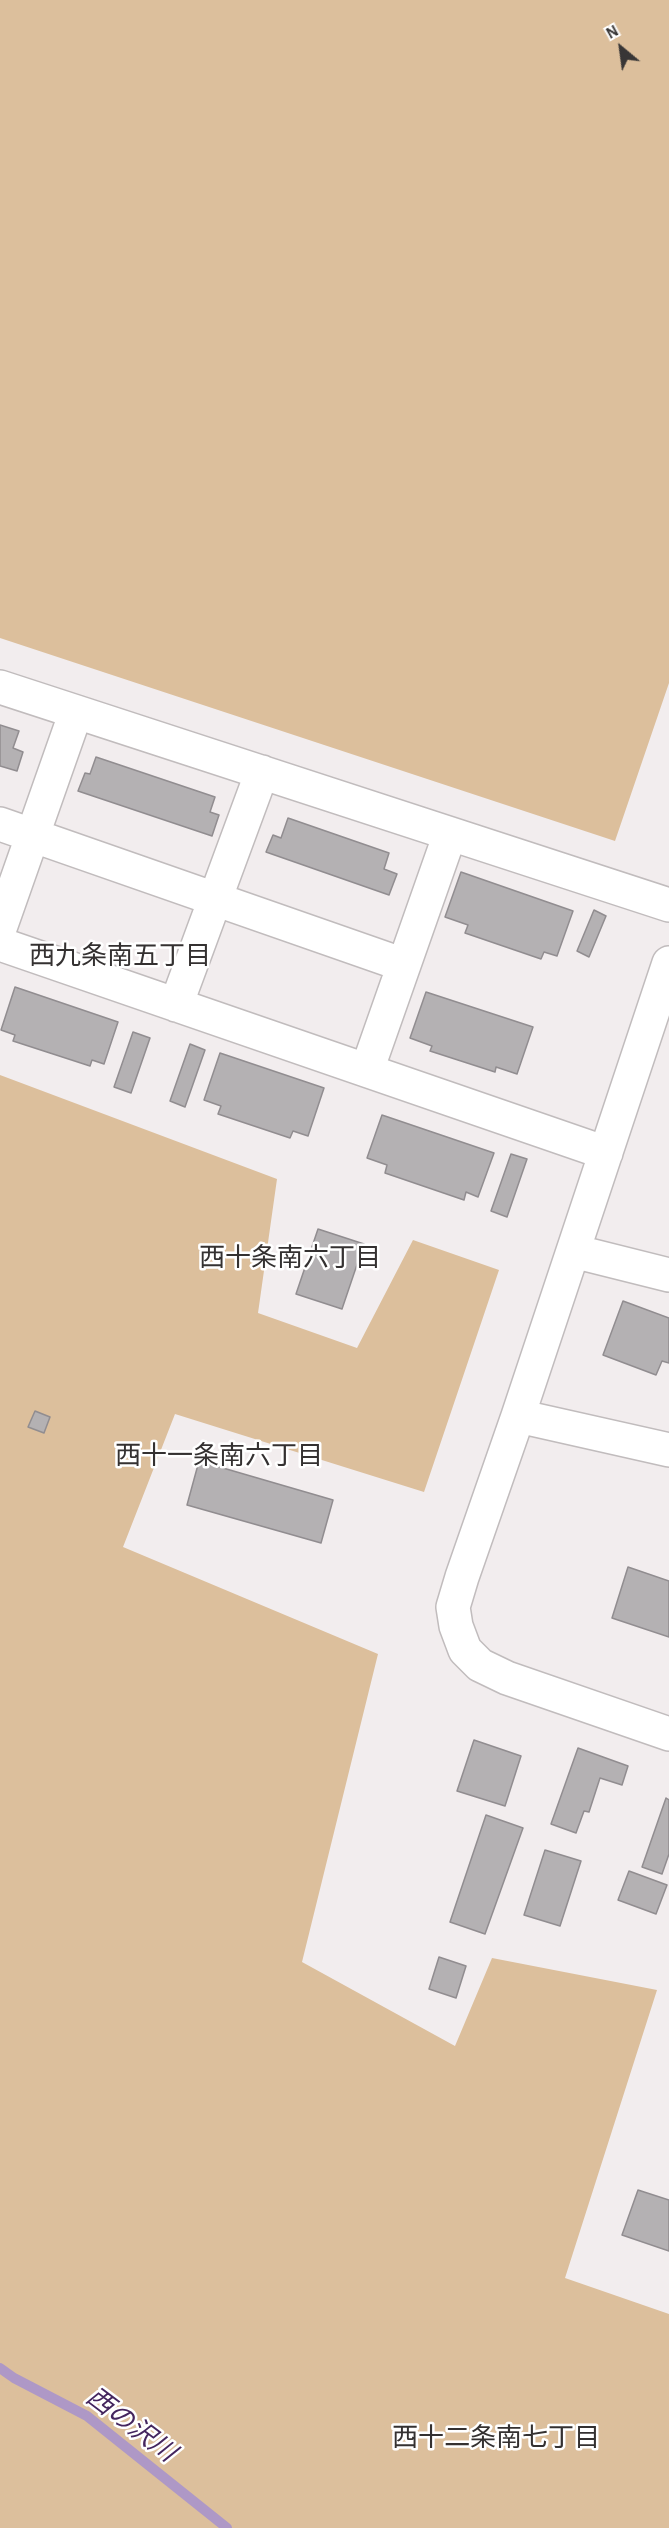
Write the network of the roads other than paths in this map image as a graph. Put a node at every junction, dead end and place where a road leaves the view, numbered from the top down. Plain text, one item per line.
1 (0, 687) edge
2 (76, 712) junction
3 (262, 772) junction
4 (0, 824) edge
5 (450, 834) junction
6 (33, 836) junction
7 (215, 899) junction
8 (669, 905) edge
9 (0, 928) edge
10 (0, 944) edge
11 (669, 963) edge
12 (404, 965) junction
13 (176, 1005) junction
14 (367, 1070) junction
15 (606, 1153) junction
16 (573, 1251) junction
17 (669, 1275) edge
18 (518, 1416) junction
19 (669, 1450) edge
20 (669, 1734) edge

1 - 2 street
2 - 3 street
2 - 6 street
3 - 5 street
3 - 7 street
4 - 6 street
5 - 8 street
5 - 12 street
6 - 7 street
6 - 9 street
7 - 12 street
7 - 13 street
10 - 13 street
11 - 15 street
12 - 14 street
13 - 14 street
14 - 15 street
15 - 16 street
16 - 17 street
16 - 18 street
18 - 19 street
18 - 20 street

